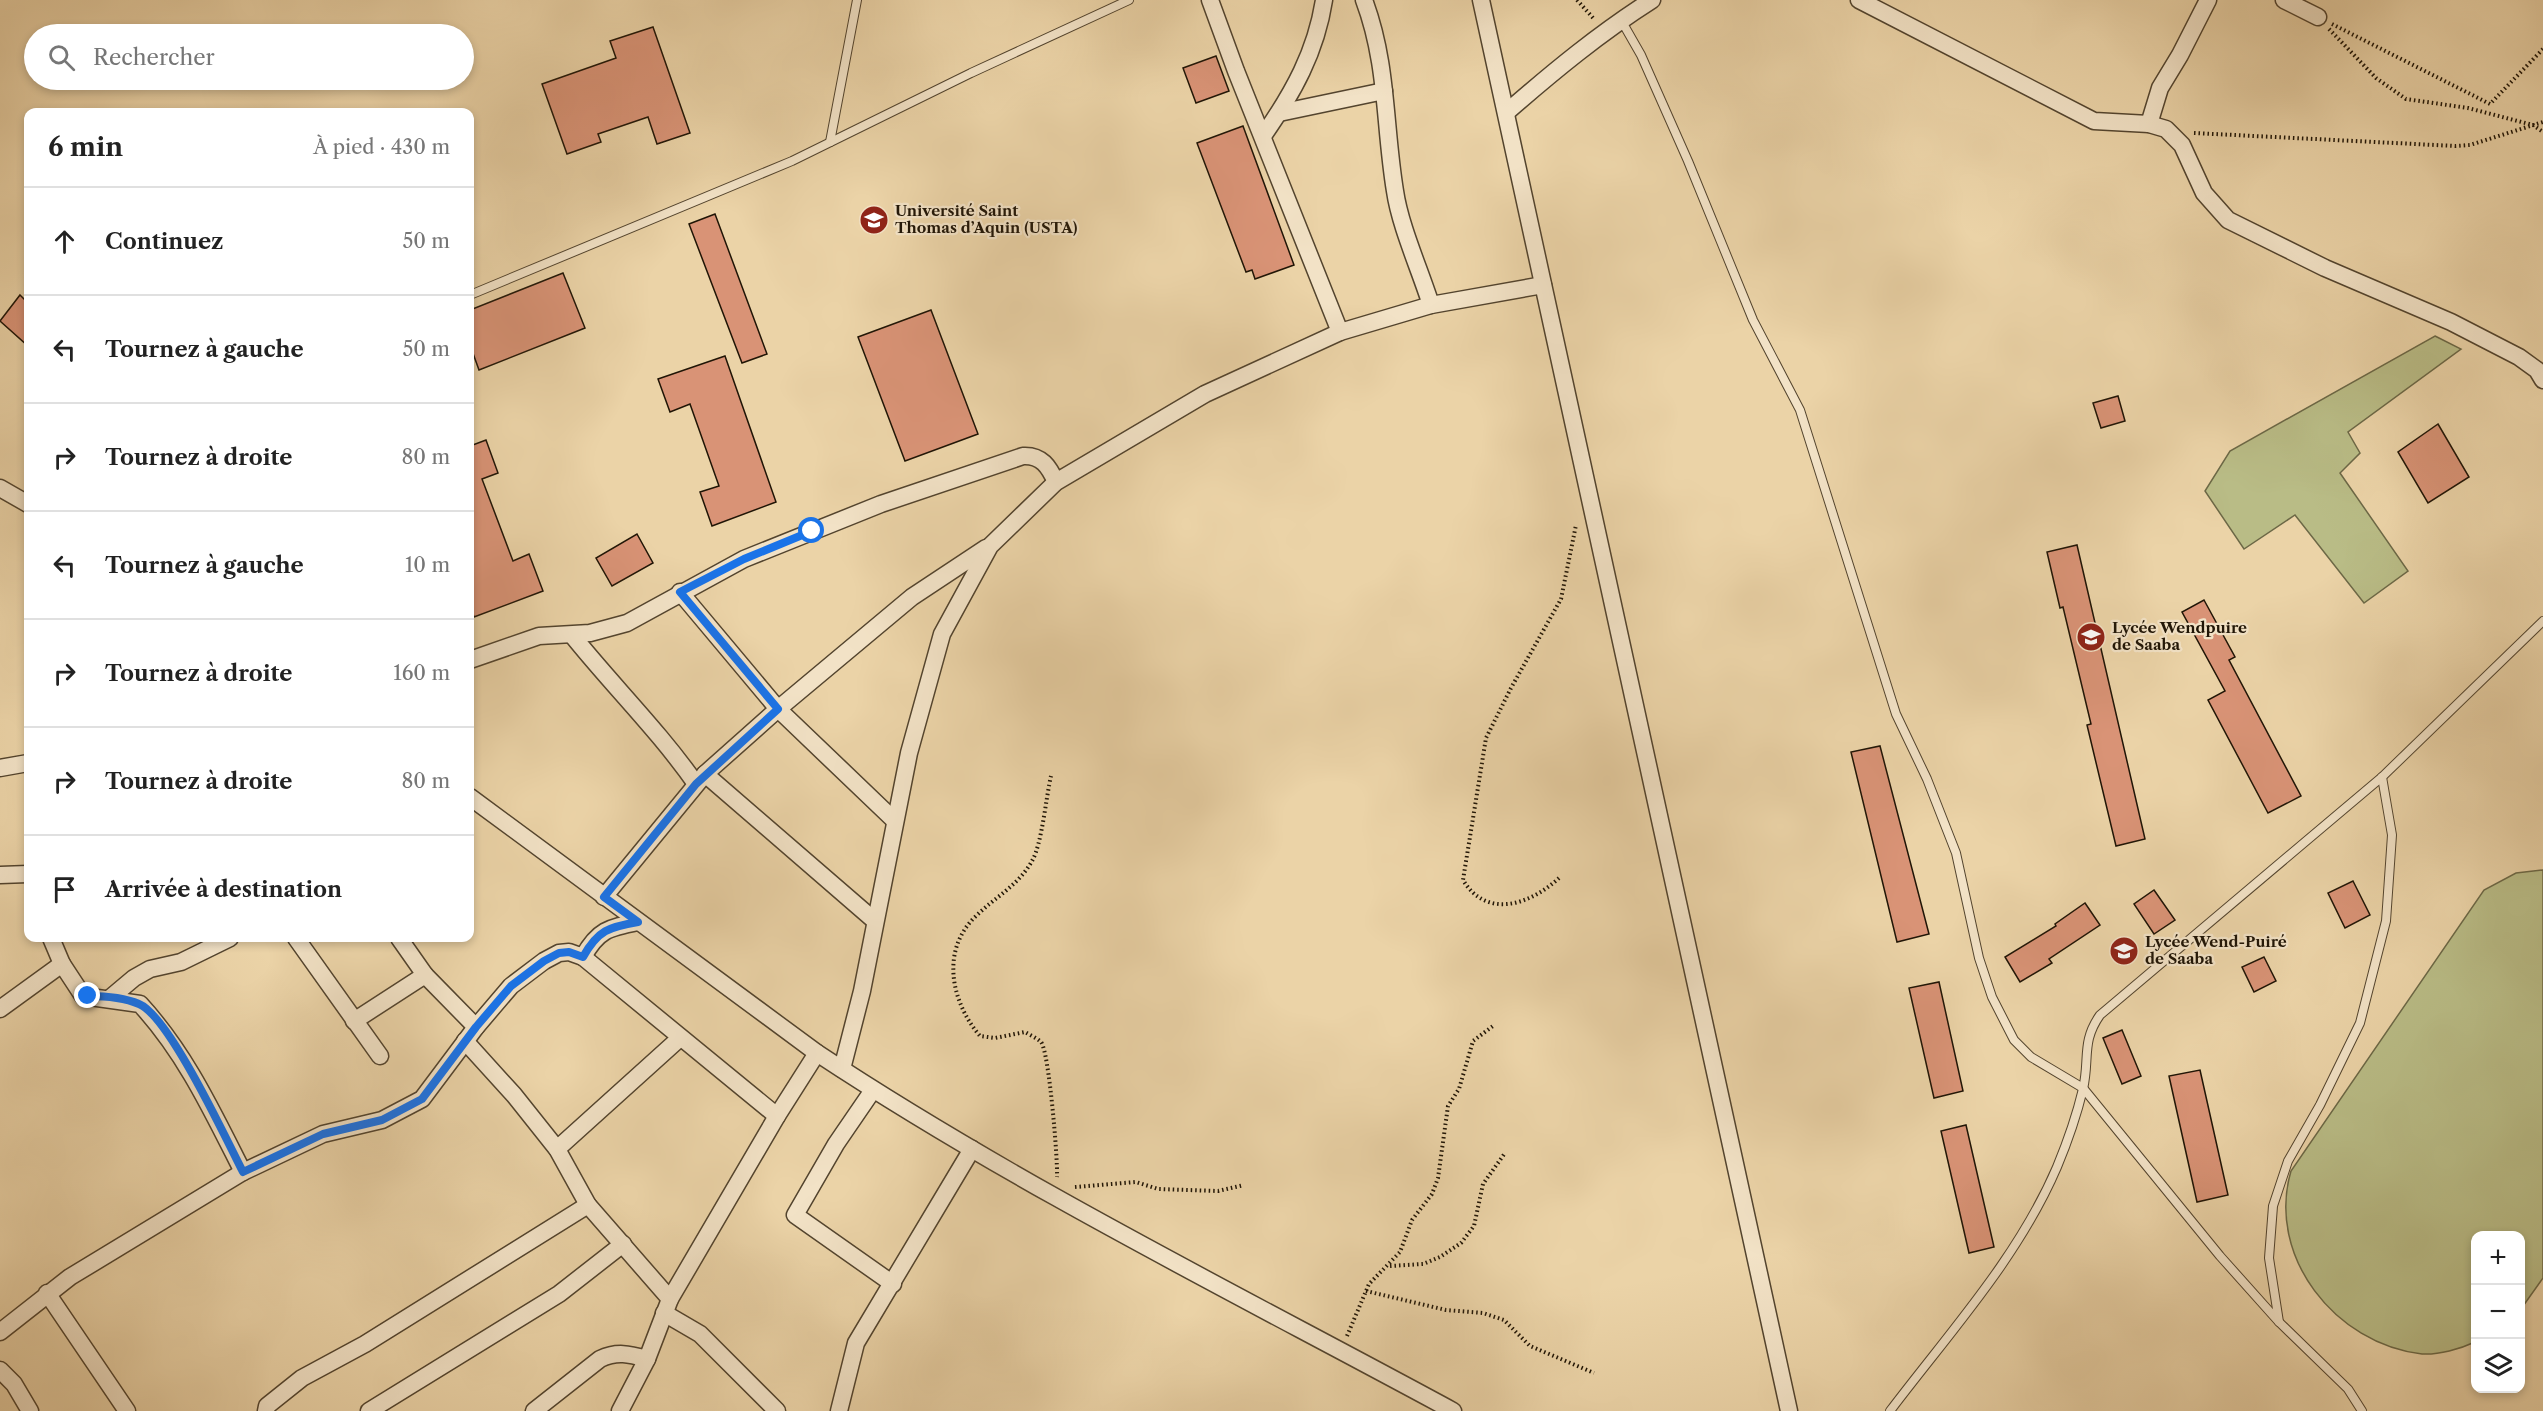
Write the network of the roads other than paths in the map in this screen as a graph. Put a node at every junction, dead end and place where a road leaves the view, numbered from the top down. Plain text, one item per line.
1 (857, 0) edge
2 (1128, 0) edge
3 (1210, 0) edge
4 (1324, 0) edge
5 (1364, 0) edge
6 (1652, 0) edge
7 (1859, 0) edge
8 (2208, 0) edge
9 (2284, 0) edge
10 (1483, 2) edge
11 (2318, 17) road end
12 (1620, 20) junction
13 (1384, 91) junction
14 (1508, 111) junction
15 (1279, 113) junction
16 (2149, 124) junction
17 (1263, 136) junction
18 (830, 142) junction
19 (1543, 285) junction
20 (474, 293) edge
21 (1431, 305) junction
22 (1340, 332) junction
23 (2519, 357) junction
24 (2543, 363) edge
25 (2543, 380) edge
26 (1056, 482) junction
27 (0, 488) edge
28 (24, 502) edge
29 (990, 546) junction
30 (680, 592) junction
31 (2543, 621) edge
32 (572, 635) junction
33 (474, 659) edge
34 (778, 709) junction
35 (24, 764) edge
36 (0, 768) edge
37 (2382, 777) junction
38 (701, 779) junction
39 (474, 800) edge
40 (895, 821) junction
41 (24, 874) edge
42 (0, 875) edge
43 (604, 897) junction
44 (875, 921) junction
45 (638, 922) junction
46 (53, 942) edge
47 (222, 942) edge
48 (300, 942) edge
49 (402, 942) edge
50 (583, 957) junction
51 (62, 964) junction
52 (425, 975) junction
53 (109, 999) junction
54 (0, 1009) edge
55 (354, 1021) junction
56 (476, 1027) junction
57 (680, 1038) junction
58 (465, 1041) junction
59 (817, 1053) junction
60 (380, 1056) dead end
61 (842, 1069) junction
62 (2083, 1088) junction
63 (873, 1089) junction
64 (777, 1116) junction
65 (557, 1149) junction
66 (972, 1149) junction
67 (243, 1172) junction
68 (588, 1205) junction
69 (623, 1244) junction
70 (892, 1284) junction
71 (47, 1293) junction
72 (667, 1306) junction
73 (2279, 1322) junction
74 (0, 1332) edge
75 (646, 1359) junction
76 (0, 1370) edge
77 (30, 1411) edge
78 (127, 1411) edge
79 (266, 1411) edge
80 (369, 1411) edge
81 (534, 1411) edge
82 (620, 1411) edge
83 (777, 1411) edge
84 (839, 1411) edge
85 (1453, 1411) edge
86 (1789, 1411) edge
87 (1890, 1411) edge
88 (2362, 1411) edge

1 - 18 lane
2 - 18 lane
3 - 17 street
4 - 15 street
5 - 13 street
6 - 12 street
7 - 16 street
8 - 16 street
9 - 11 street
10 - 14 street
12 - 14 street
12 - 62 lane
13 - 15 street
13 - 21 street
14 - 19 street
15 - 17 street
16 - 23 street
17 - 22 street
18 - 20 lane
19 - 21 street
19 - 86 street
21 - 22 street
22 - 26 street
23 - 24 street
23 - 25 street
26 - 29 street
26 - 30 street
27 - 28 street
29 - 34 street
29 - 40 street
30 - 32 street
30 - 34 street
31 - 37 lane
32 - 33 street
32 - 38 street
34 - 38 street
34 - 40 street
35 - 36 street
37 - 62 lane
37 - 73 lane
38 - 43 street
38 - 44 street
39 - 43 street
40 - 44 street
41 - 42 street
43 - 45 street
44 - 61 street
45 - 50 street
45 - 59 street
46 - 51 street
47 - 53 street
48 - 55 street
49 - 52 street
50 - 56 street
50 - 57 street
51 - 53 street
51 - 54 street
52 - 55 street
52 - 56 street
53 - 67 street
55 - 60 street
56 - 58 street
57 - 64 street
57 - 65 street
58 - 65 street
58 - 67 street
59 - 61 street
59 - 64 street
61 - 63 street
62 - 73 lane
62 - 87 lane
63 - 66 street
63 - 70 street
64 - 72 street
65 - 68 street
66 - 70 street
66 - 85 street
67 - 71 street
68 - 69 street
68 - 79 street
69 - 72 street
69 - 80 street
70 - 84 street
71 - 74 street
71 - 78 street
72 - 75 street
72 - 83 street
73 - 88 lane
75 - 81 street
75 - 82 street
76 - 77 street

